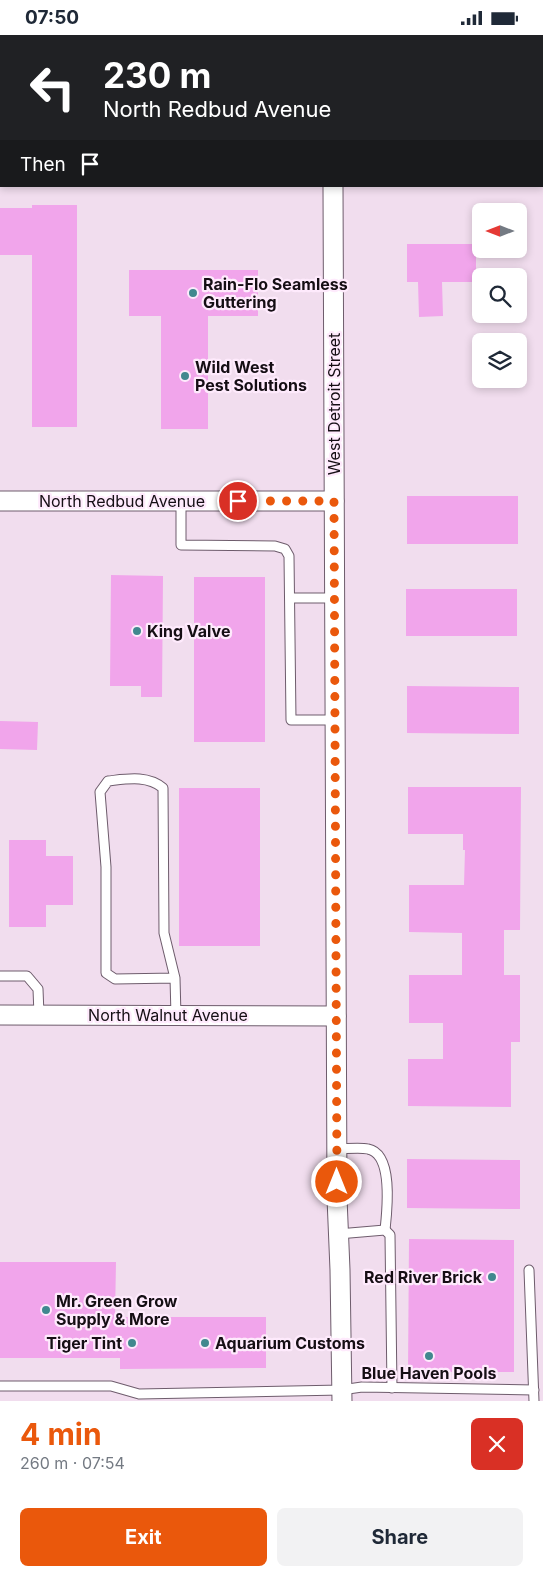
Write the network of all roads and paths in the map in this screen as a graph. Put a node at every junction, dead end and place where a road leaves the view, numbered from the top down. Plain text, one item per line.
1 (332, 187) edge
2 (0, 501) edge
3 (181, 501) junction
4 (334, 501) junction
5 (290, 598) junction
6 (334, 598) junction
7 (335, 720) junction
8 (0, 976) edge
9 (175, 978) junction
10 (0, 1015) edge
11 (39, 1015) junction
12 (176, 1016) junction
13 (336, 1016) junction
14 (337, 1149) junction
15 (385, 1230) junction
16 (338, 1234) junction
17 (529, 1270) dead end
18 (0, 1386) edge
19 (392, 1388) junction
20 (534, 1390) junction
21 (342, 1395) edge
22 (139, 1397) edge
23 (534, 1401) edge

1 - 4 street, West Detroit Street
2 - 3 street, North Redbud Avenue
3 - 4 street, North Redbud Avenue
3 - 5 lane
4 - 6 street, West Detroit Street
5 - 6 lane
5 - 7 lane
6 - 7 street, West Detroit Street
7 - 13 street, West Detroit Street
8 - 11 lane
9 - 9 lane
9 - 12 lane
10 - 11 street, North Walnut Avenue
11 - 12 street, North Walnut Avenue
12 - 13 street, North Walnut Avenue
13 - 14 street, West Detroit Street
14 - 15 lane
14 - 16 street, West Detroit Street
15 - 16 lane
15 - 19 lane
16 - 21 street, West Detroit Street
17 - 20 lane
18 - 22 lane
19 - 20 lane
19 - 21 lane
20 - 23 lane
21 - 22 lane

